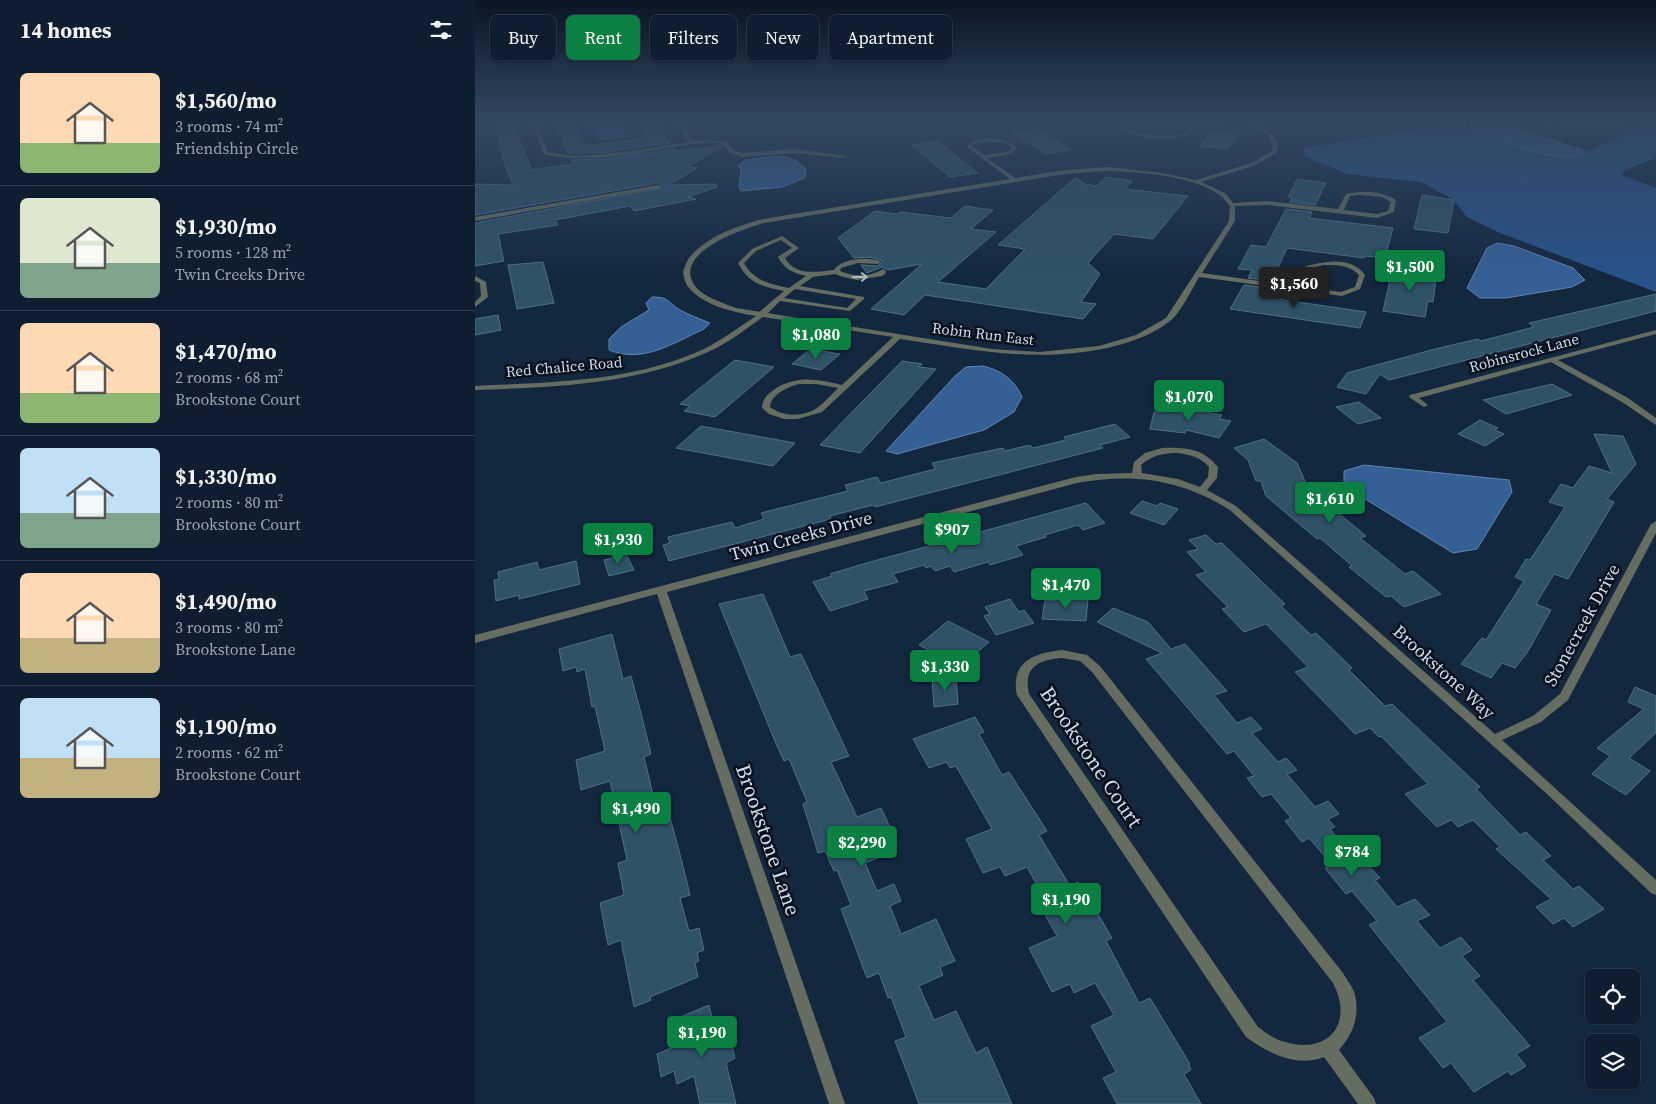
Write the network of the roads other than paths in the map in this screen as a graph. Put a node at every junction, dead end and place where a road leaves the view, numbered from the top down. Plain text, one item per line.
1 (1005, 173) edge
2 (1062, 173) edge
3 (1153, 173) edge
4 (1227, 173) edge
5 (1015, 180) junction
6 (1196, 182) junction
7 (659, 187) dead end
8 (1231, 204) junction
9 (1340, 211) junction
10 (475, 219) edge
11 (878, 262) dead end
12 (883, 271) dead end
13 (836, 272) junction
14 (811, 274) junction
15 (1199, 275) junction
16 (475, 278) edge
17 (1297, 288) junction
18 (792, 289) junction
19 (778, 300) junction
20 (475, 305) edge
21 (761, 315) junction
22 (1656, 332) edge
23 (898, 336) junction
24 (1552, 360) junction
25 (842, 387) junction
26 (475, 388) edge
27 (1424, 405) dead end
28 (1656, 422) edge
29 (1137, 475) junction
30 (1171, 480) joint
31 (1203, 490) junction
32 (1656, 524) edge
33 (661, 590) junction
34 (475, 639) edge
35 (1493, 739) junction
36 (1656, 889) edge
37 (1328, 1049) junction
38 (837, 1104) edge
39 (1368, 1104) edge

1 - 5 street
2 - 5 street
3 - 6 street
4 - 6 street
5 - 21 street, Robin Run East
6 - 8 street
7 - 10 street
8 - 9 street
8 - 15 street, Robin Run East
9 - 9 street
11 - 13 street
13 -> 12 street
13 - 14 street
14 - 18 street, Red Chalice Road
14 - 18 street
15 - 17 street
15 - 23 street, Robin Run East
16 - 20 street
17 - 17 street
18 - 19 street, Red Chalice Road
18 - 19 street
19 - 21 street, Red Chalice Road
21 - 23 street, Robin Run East
21 - 26 street, Red Chalice Road
22 - 24 street, Robinsrock Lane
23 - 25 street
24 - 27 street, Robinsrock Lane
24 - 28 street
25 - 25 street
29 - 30 street, Twin Creeks Drive
29 - 31 street
29 - 33 street, Twin Creeks Drive
30 - 31 street, Brookstone Way
31 - 35 street, Brookstone Way
32 - 35 street, Stonecreek Drive
33 - 34 street, Twin Creeks Drive
33 - 38 street, Brookstone Lane
35 - 36 street, Brookstone Way
37 - 37 street, Brookstone Court
37 - 39 street

